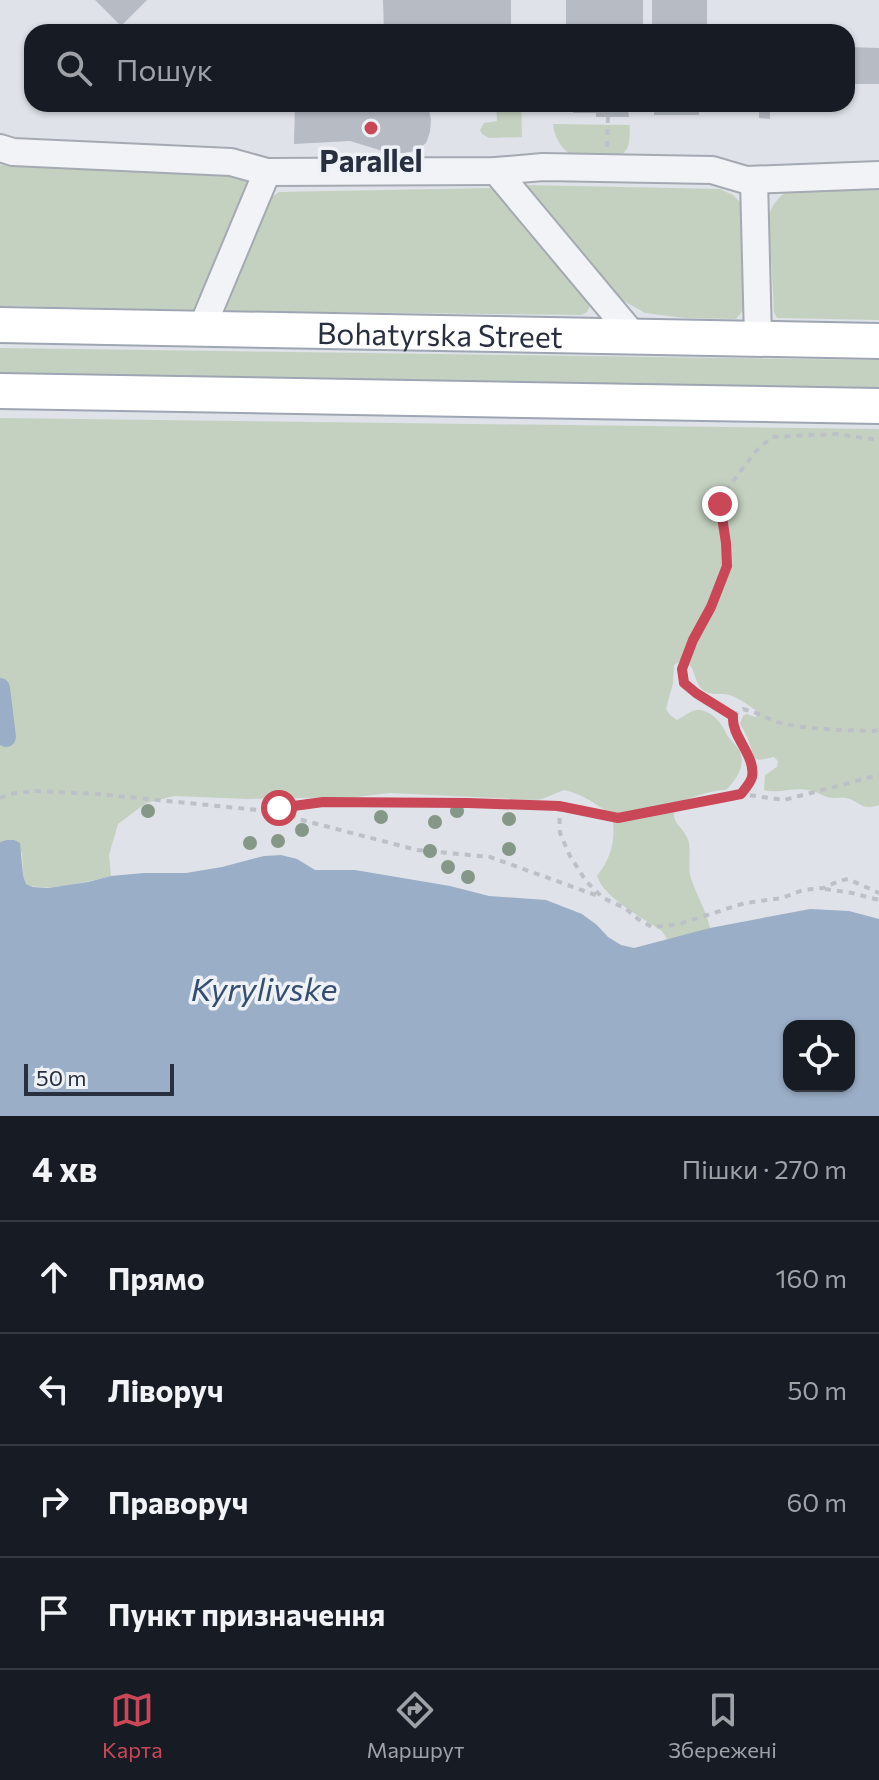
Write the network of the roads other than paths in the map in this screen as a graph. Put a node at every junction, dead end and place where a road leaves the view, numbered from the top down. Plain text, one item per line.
1 (0, 148) edge
2 (496, 171) junction
3 (267, 172) junction
4 (879, 175) edge
5 (754, 180) junction
6 (0, 325) edge
7 (201, 330) junction
8 (633, 335) junction
9 (758, 338) junction
10 (879, 341) edge
11 (0, 391) edge
12 (879, 406) edge

1 - 3 lane
2 - 3 lane
2 - 5 lane
2 - 8 lane
3 - 7 lane
4 - 5 lane
5 - 9 lane
6 - 7 main road, Bohatyrska Street
7 - 8 main road, Bohatyrska Street
8 - 9 main road, Bohatyrska Street
9 - 10 main road, Bohatyrska Street
11 - 12 main road

